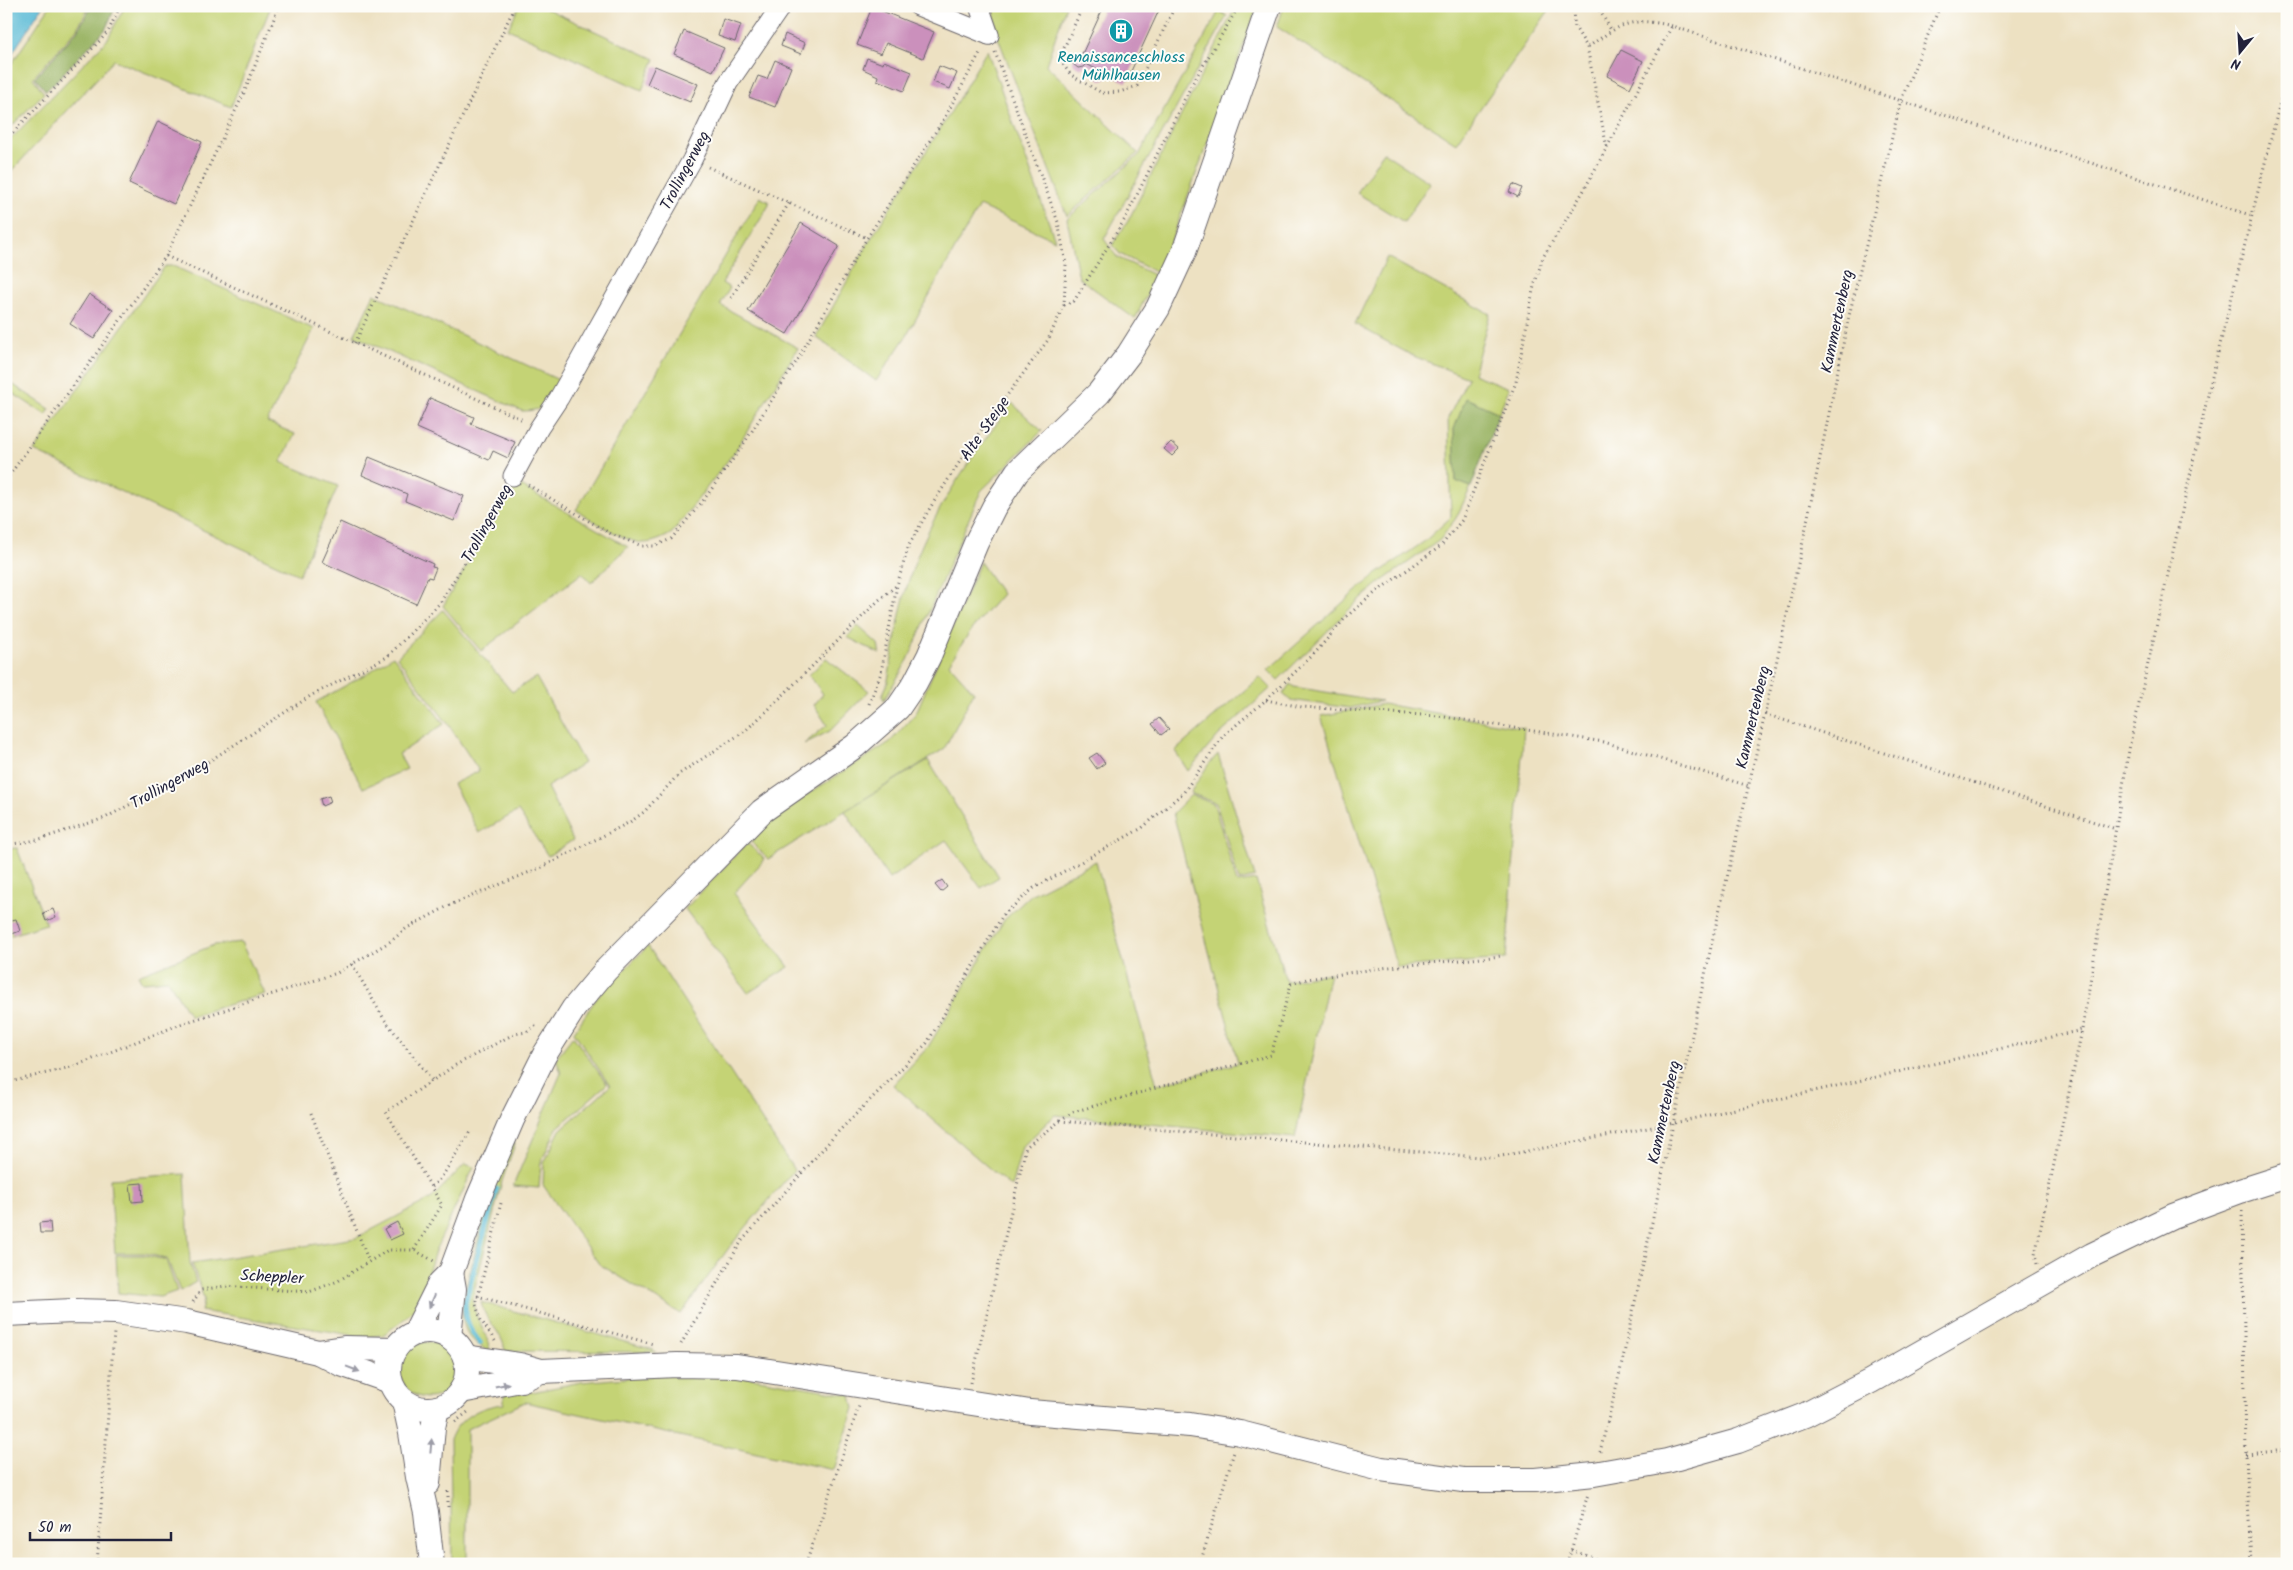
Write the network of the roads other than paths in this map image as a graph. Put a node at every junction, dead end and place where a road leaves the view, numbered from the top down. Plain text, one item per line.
1 (781, 6) edge
2 (918, 6) edge
3 (979, 6) edge
4 (1269, 6) edge
5 (513, 476) road end
6 (2287, 1176) edge
7 (451, 1272) junction
8 (6, 1314) edge
9 (415, 1333) junction
10 (449, 1337) junction
11 (395, 1349) junction
12 (318, 1352) junction
13 (465, 1357) junction
14 (541, 1371) junction
15 (390, 1381) junction
16 (404, 1401) junction
17 (466, 1401) junction
18 (437, 1408) junction
19 (437, 1513) junction
20 (432, 1564) edge

1 - 5 street, Trollingerweg
2 - 3 street
4 - 7 street
6 - 14 street
7 -> 9 street
7 - 10 street
8 - 12 street
9 - 10 street
9 - 11 street
10 - 13 street
11 - 12 street
11 - 15 street
12 -> 15 street
13 - 14 street
13 - 17 street
17 -> 14 street
15 - 16 street
16 - 18 street
16 - 19 street
17 - 18 street
19 -> 18 street
19 - 20 street

